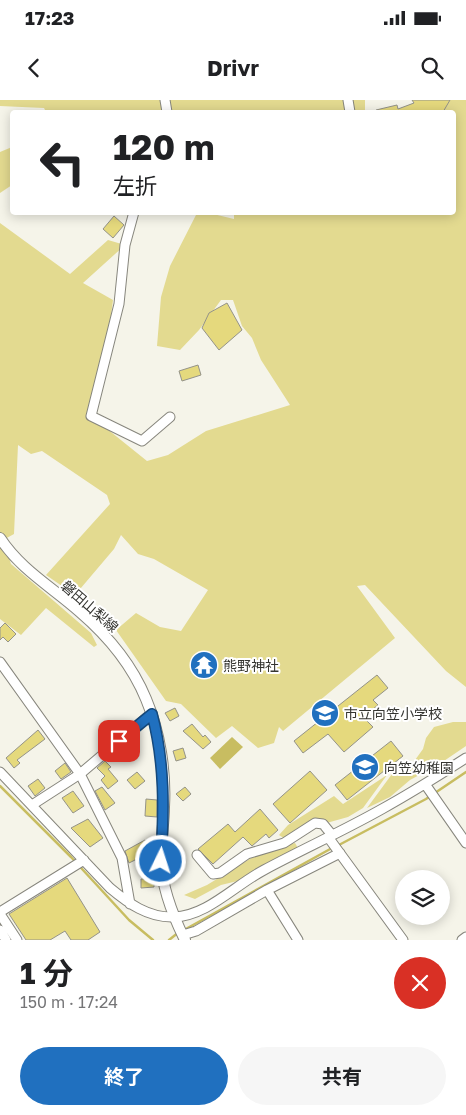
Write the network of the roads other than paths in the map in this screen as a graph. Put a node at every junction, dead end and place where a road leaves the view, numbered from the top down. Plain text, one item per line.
1 (133, 215) edge
2 (170, 417) dead end
3 (0, 538) edge
4 (0, 662) edge
5 (152, 714) junction
6 (466, 758) edge
7 (0, 772) edge
8 (80, 774) junction
9 (425, 784) junction
10 (32, 805) junction
11 (330, 836) junction
12 (466, 844) edge
13 (340, 853) junction
14 (197, 855) dead end
15 (84, 860) junction
16 (266, 890) junction
17 (130, 904) junction
18 (0, 913) edge
19 (173, 917) junction
20 (0, 930) edge
21 (466, 937) edge
22 (184, 938) edge
23 (6, 940) edge
24 (17, 940) edge
25 (298, 940) edge
26 (403, 940) edge
27 (462, 940) edge

1 - 2 street
3 - 5 main road, 磐田山梨線
4 - 8 street
5 - 8 street
5 - 19 main road, 磐田山梨線
6 - 9 street
7 - 10 street
8 - 10 street
8 - 17 street
9 - 11 street
9 - 12 street
10 - 15 street
11 - 13 street
11 - 14 street
11 - 19 street
13 - 16 street
13 - 26 street
15 - 17 street
15 - 18 street
16 - 22 street
16 - 25 street
17 - 19 street
18 - 24 street
19 - 22 main road, 磐田山梨線
20 - 23 street
21 - 27 street

